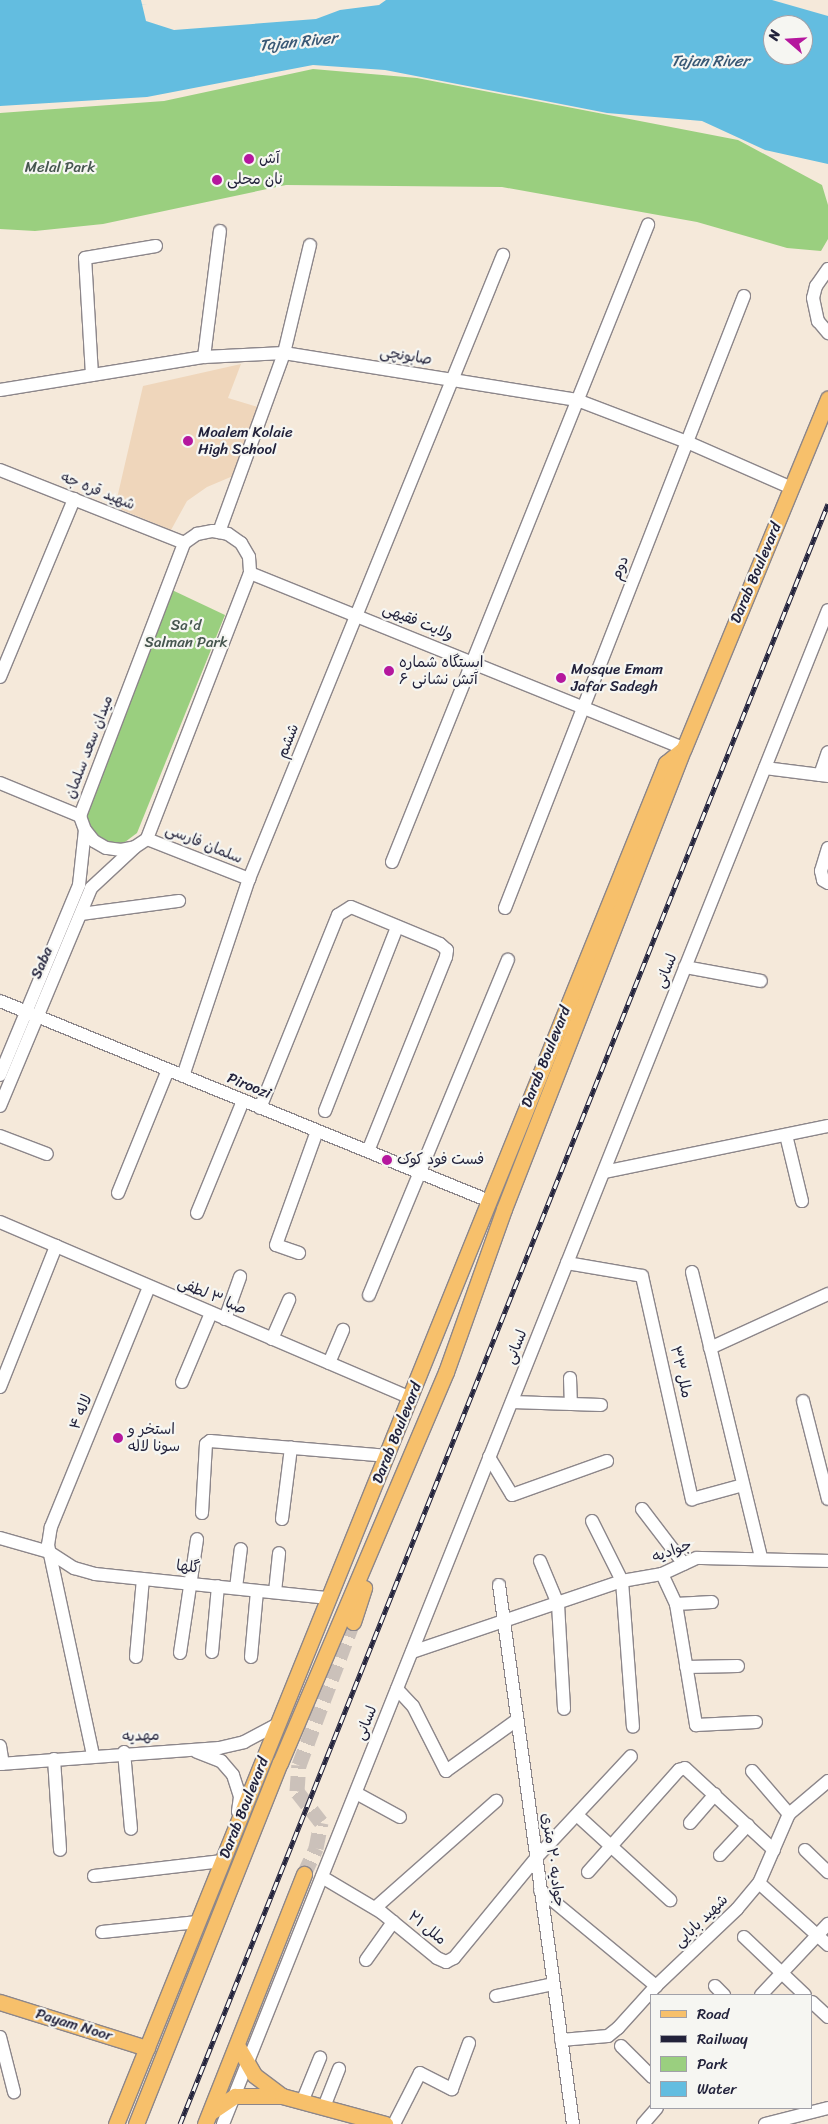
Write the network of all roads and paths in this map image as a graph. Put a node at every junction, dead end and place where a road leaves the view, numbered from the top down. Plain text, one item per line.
1 (648, 225) dead end
2 (220, 231) dead end
3 (310, 245) dead end
4 (156, 246) dead end
5 (503, 255) dead end
6 (828, 269) edge
7 (744, 296) dead end
8 (828, 333) edge
9 (284, 353) junction
10 (204, 358) junction
11 (92, 375) junction
12 (452, 380) junction
13 (0, 390) edge
14 (828, 398) edge
15 (577, 400) junction
16 (687, 442) junction
17 (0, 470) edge
18 (792, 488) junction
19 (74, 499) junction
20 (220, 532) junction
21 (184, 543) junction
22 (250, 573) junction
23 (828, 610) edge
24 (357, 616) junction
25 (822, 640) edge
26 (472, 662) junction
27 (0, 677) edge
28 (584, 706) junction
29 (684, 748) junction
30 (828, 752) edge
31 (765, 768) junction
32 (824, 775) edge
33 (0, 783) edge
34 (80, 816) junction
35 (85, 830) junction
36 (146, 839) junction
37 (135, 847) junction
38 (828, 848) edge
39 (392, 862) dead end
40 (249, 879) junction
41 (828, 883) edge
42 (179, 901) dead end
43 (505, 908) dead end
44 (81, 914) junction
45 (397, 926) junction
46 (508, 960) dead end
47 (685, 968) junction
48 (762, 981) dead end
49 (0, 1001) edge
50 (31, 1014) junction
51 (168, 1070) junction
52 (0, 1075) edge
53 (182, 1076) junction
54 (244, 1101) junction
55 (0, 1106) edge
56 (260, 1108) junction
57 (325, 1111) dead end
58 (828, 1126) edge
59 (317, 1130) junction
60 (786, 1135) junction
61 (0, 1136) edge
62 (368, 1151) junction
63 (47, 1154) dead end
64 (418, 1171) junction
65 (604, 1172) junction
66 (118, 1193) dead end
67 (487, 1200) junction
68 (802, 1201) dead end
69 (197, 1213) dead end
70 (0, 1222) edge
71 (56, 1246) junction
72 (299, 1254) dead end
73 (567, 1263) junction
74 (692, 1272) dead end
75 (240, 1276) dead end
76 (149, 1286) junction
77 (828, 1294) edge
78 (368, 1295) dead end
79 (289, 1300) dead end
80 (211, 1313) junction
81 (225, 1319) junction
82 (343, 1330) dead end
83 (272, 1339) junction
84 (710, 1348) junction
85 (329, 1364) junction
86 (421, 1376) junction
87 (570, 1378) dead end
88 (182, 1382) dead end
89 (442, 1383) junction
90 (0, 1387) edge
91 (411, 1398) junction
92 (803, 1401) dead end
93 (512, 1402) junction
94 (571, 1404) junction
95 (601, 1405) dead end
96 (400, 1426) junction
97 (420, 1434) junction
98 (291, 1448) junction
99 (388, 1456) junction
100 (490, 1457) junction
101 (607, 1461) dead end
102 (743, 1485) junction
103 (828, 1499) edge
104 (642, 1509) dead end
105 (202, 1513) dead end
106 (282, 1518) dead end
107 (592, 1521) dead end
108 (381, 1523) junction
109 (0, 1538) edge
110 (197, 1539) dead end
111 (241, 1548) dead end
112 (49, 1552) junction
113 (279, 1554) dead end
114 (761, 1558) junction
115 (540, 1561) dead end
116 (828, 1561) edge
117 (684, 1564) junction
118 (662, 1574) junction
119 (143, 1579) junction
120 (622, 1580) junction
121 (191, 1583) junction
122 (499, 1585) dead end
123 (218, 1586) junction
124 (236, 1588) junction
125 (258, 1591) junction
126 (275, 1592) junction
127 (329, 1598) junction
128 (712, 1602) dead end
129 (558, 1604) junction
130 (676, 1604) junction
131 (353, 1622) tunnel mouth
132 (503, 1622) junction
133 (212, 1652) dead end
134 (412, 1652) junction
135 (180, 1653) dead end
136 (136, 1657) dead end
137 (250, 1657) dead end
138 (738, 1666) dead end
139 (686, 1667) junction
140 (397, 1689) junction
141 (564, 1709) dead end
142 (517, 1720) junction
143 (756, 1722) dead end
144 (279, 1723) junction
145 (634, 1728) dead end
146 (0, 1746) edge
147 (188, 1750) junction
148 (124, 1752) junction
149 (93, 1755) junction
150 (631, 1756) dead end
151 (54, 1759) junction
152 (1, 1764) edge
153 (752, 1771) dead end
154 (828, 1782) edge
155 (356, 1793) junction
156 (715, 1794) junction
157 (496, 1801) dead end
158 (789, 1814) junction
159 (578, 1816) junction
160 (400, 1817) dead end
161 (690, 1823) dead end
162 (748, 1825) junction
163 (131, 1829) dead end
164 (234, 1830) junction
165 (612, 1846) junction
166 (60, 1850) dead end
167 (774, 1850) junction
168 (805, 1850) dead end
169 (720, 1855) dead end
170 (536, 1858) junction
171 (222, 1861) junction
172 (588, 1872) dead end
173 (828, 1872) edge
174 (304, 1874) tunnel mouth
175 (94, 1876) dead end
176 (322, 1877) junction
177 (759, 1883) junction
178 (540, 1890) junction
179 (670, 1900) dead end
180 (375, 1908) junction
181 (198, 1922) junction
182 (393, 1922) junction
183 (828, 1924) edge
184 (102, 1932) dead end
185 (818, 1935) junction
186 (744, 1937) dead end
187 (828, 1945) edge
188 (366, 1960) dead end
189 (782, 1973) junction
190 (553, 1984) junction
191 (656, 1986) junction
192 (762, 1994) edge
193 (804, 1994) edge
194 (496, 1996) dead end
195 (0, 2002) edge
196 (813, 2003) edge
197 (828, 2017) edge
198 (0, 2037) edge
199 (561, 2040) junction
200 (469, 2043) dead end
201 (237, 2046) junction
202 (621, 2046) dead end
203 (147, 2048) junction
204 (320, 2058) dead end
205 (246, 2065) junction
206 (339, 2070) dead end
207 (650, 2075) edge
208 (14, 2092) dead end
209 (235, 2096) junction
210 (282, 2096) junction
211 (302, 2102) junction
212 (570, 2103) junction
213 (324, 2107) junction
214 (828, 2108) edge
215 (656, 2109) edge
216 (208, 2118) edge
217 (378, 2123) edge
218 (116, 2124) edge
219 (136, 2124) edge
220 (224, 2124) edge
221 (394, 2124) edge
222 (566, 2124) edge
223 (573, 2124) edge
224 (643, 2124) edge
225 (765, 2124) edge

1 - 15 street
2 - 10 street
3 - 9 street
4 - 11 street
5 - 12 street, ششم
6 - 8 street
7 - 16 street, دوم
9 - 10 street, صابونچی
9 - 12 street, صابونچی
9 - 20 street
10 - 11 street, صابونچی
11 - 13 street, صابونچی
12 - 15 street, صابونچی
12 - 24 street, ششم
14 - 18 main road, Darab Boulevard
15 - 16 street, صابونچی
15 - 26 street
16 - 18 street, صابونچی
16 - 28 street, دوم
17 - 19 street, شهید قره جه
18 - 29 main road, Darab Boulevard
19 - 21 street, شهید قره جه
19 - 27 street
20 - 21 street
20 - 22 street
21 - 34 street, میدان سعد سلمان
22 - 24 street, ولایت فقیهی
22 - 36 street
23 - 25 street, لسانی
24 - 26 street, ولایت فقیهی
24 - 40 street, ششم
25 - 31 street, لسانی
26 - 28 street, ولایت فقیهی
26 - 39 street
28 - 29 street, ولایت فقیهی
28 - 43 street, دوم
29 - 67 main road, Darab Boulevard
29 - 89 main road, Darab Boulevard
30 - 32 street
31 - 32 street
31 - 47 street, لسانی
33 - 34 street
34 - 35 street, میدان سعد سلمان
35 - 37 street, میدان سعد سلمان
35 - 50 street, Saba
36 - 37 street
36 - 40 street, سلمان فارسی
37 - 44 street, Saba
38 - 41 street
40 - 53 street, ششم
42 - 44 street
44 - 50 street, Saba
45 - 56 street
45 - 57 street
45 - 62 street
46 - 64 street
47 - 48 street
47 - 65 street, لسانی
49 - 50 street, Piroozi
50 - 51 street, Piroozi
50 - 52 street, Saba
50 - 55 street, Saba
51 - 53 street, Piroozi
51 - 66 street
53 - 54 street, Piroozi
54 - 56 street, Piroozi
54 - 69 street
56 - 59 street, Piroozi
58 - 60 street
59 - 62 street, Piroozi
59 - 72 street
60 - 65 street
60 - 68 street
61 - 63 street
62 - 64 street, Piroozi
64 - 67 street, Piroozi
64 - 78 street
65 - 73 street, لسانی
67 - 86 main road, Darab Boulevard
70 - 71 street, صبا ۳ لطفی
71 - 76 street, صبا ۳ لطفی
71 - 90 street
73 - 93 street, لسانی
73 - 102 street, ملل ۳۳
74 - 84 street
75 - 81 street
76 - 80 street, صبا ۳ لطفی
76 - 112 street, لاله ۴
77 - 84 street
79 - 83 street
80 - 81 street, صبا ۳ لطفی
80 - 88 street
81 - 83 street, صبا ۳ لطفی
82 - 85 street
83 - 85 street, صبا ۳ لطفی
84 - 102 street
85 - 91 street, صبا ۳ لطفی
86 - 89 main road
86 - 91 main road, Darab Boulevard
87 - 94 street
89 - 97 main road, Darab Boulevard
91 - 96 main road, Darab Boulevard
92 - 103 street
93 - 94 street
93 - 100 street, لسانی
94 - 95 street
96 - 97 main road
96 - 99 main road, Darab Boulevard
97 - 108 main road, Darab Boulevard
98 - 99 street
98 - 105 street
98 - 106 street
99 - 127 main road, Darab Boulevard
100 - 101 street
100 - 134 street, لسانی
102 - 114 street
104 - 117 street
107 - 120 street
108 - 131 main road
108 - 219 main road, Darab Boulevard
109 - 112 street, گلها
110 - 121 street
111 - 124 street
112 - 119 street, گلها
112 - 149 street, لاله ۴
113 - 126 street
114 - 116 street, جوادیه
114 - 117 street, جوادیه
115 - 129 street
117 - 118 street, جوادیه
118 - 120 street, جوادیه
118 - 130 street
119 - 121 street, گلها
119 - 136 street
120 - 129 street, جوادیه
120 - 145 street
121 - 123 street, گلها
121 - 135 street
122 - 132 street, جوادیه ۲۰ متری
123 - 124 street, گلها
123 - 133 street
124 - 125 street, گلها
125 - 126 street, گلها
125 - 137 street
126 - 127 street, گلها
127 - 144 main road, Darab Boulevard
128 - 130 street
129 - 132 street, جوادیه
129 - 141 street
130 - 139 street
132 - 134 street, جوادیه
132 - 142 street, جوادیه ۲۰ متری
134 - 140 street, لسانی
138 - 139 street
139 - 143 street
140 - 142 street
140 - 155 street, لسانی
142 - 170 street, جوادیه ۲۰ متری
144 - 147 street, مهدیه
144 - 164 main road, Darab Boulevard
146 - 152 street
147 - 148 street, مهدیه
147 - 164 street
148 - 149 street, مهدیه
148 - 163 street
149 - 151 street, مهدیه
150 - 159 street
151 - 152 street, مهدیه
151 - 166 street
153 - 158 street
154 - 158 street, شهید بابایی
155 - 160 street
155 - 176 street, لسانی
156 - 161 street
156 - 162 street
156 - 165 street
157 - 180 street
158 - 167 street, شهید بابایی
159 - 165 street
159 - 170 street
162 - 167 street
162 - 169 street
164 - 171 main road, Darab Boulevard
165 - 172 street
165 - 179 street
167 - 177 street, شهید بابایی
168 - 173 street
170 - 178 street, جوادیه ۲۰ متری
170 - 182 street, ملل ۲۱
171 - 175 street
171 - 181 main road, Darab Boulevard
174 - 201 main road
176 - 180 street, ملل ۲۱
176 - 205 street, لسانی
177 - 185 street
177 - 191 street, شهید بابایی
178 - 190 street, جوادیه ۲۰ متری
178 - 191 street
180 - 182 street, ملل ۲۱
181 - 184 street
181 - 203 main road, Darab Boulevard
182 - 188 street
183 - 185 street
185 - 187 street
185 - 189 street
186 - 189 street
189 - 192 street
189 - 193 street
190 - 194 street
190 - 199 street, جوادیه ۲۰ متری
191 - 199 street, شهید بابایی
195 - 203 main road, Payam Noor
196 - 197 street
198 - 208 street
199 - 212 street, جوادیه ۲۰ متری
200 - 221 street
201 - 205 main road
201 - 216 main road
202 - 207 street
203 - 218 main road, Darab Boulevard
204 - 211 street
205 - 209 street, لسانی
205 - 210 main road
206 - 213 street
209 - 210 main road
209 - 216 main road
209 - 220 street, لسانی
210 - 211 main road
211 - 213 main road
212 - 222 street
212 - 223 street, جوادیه ۲۰ متری
213 - 217 main road
214 - 225 street
215 - 224 street

